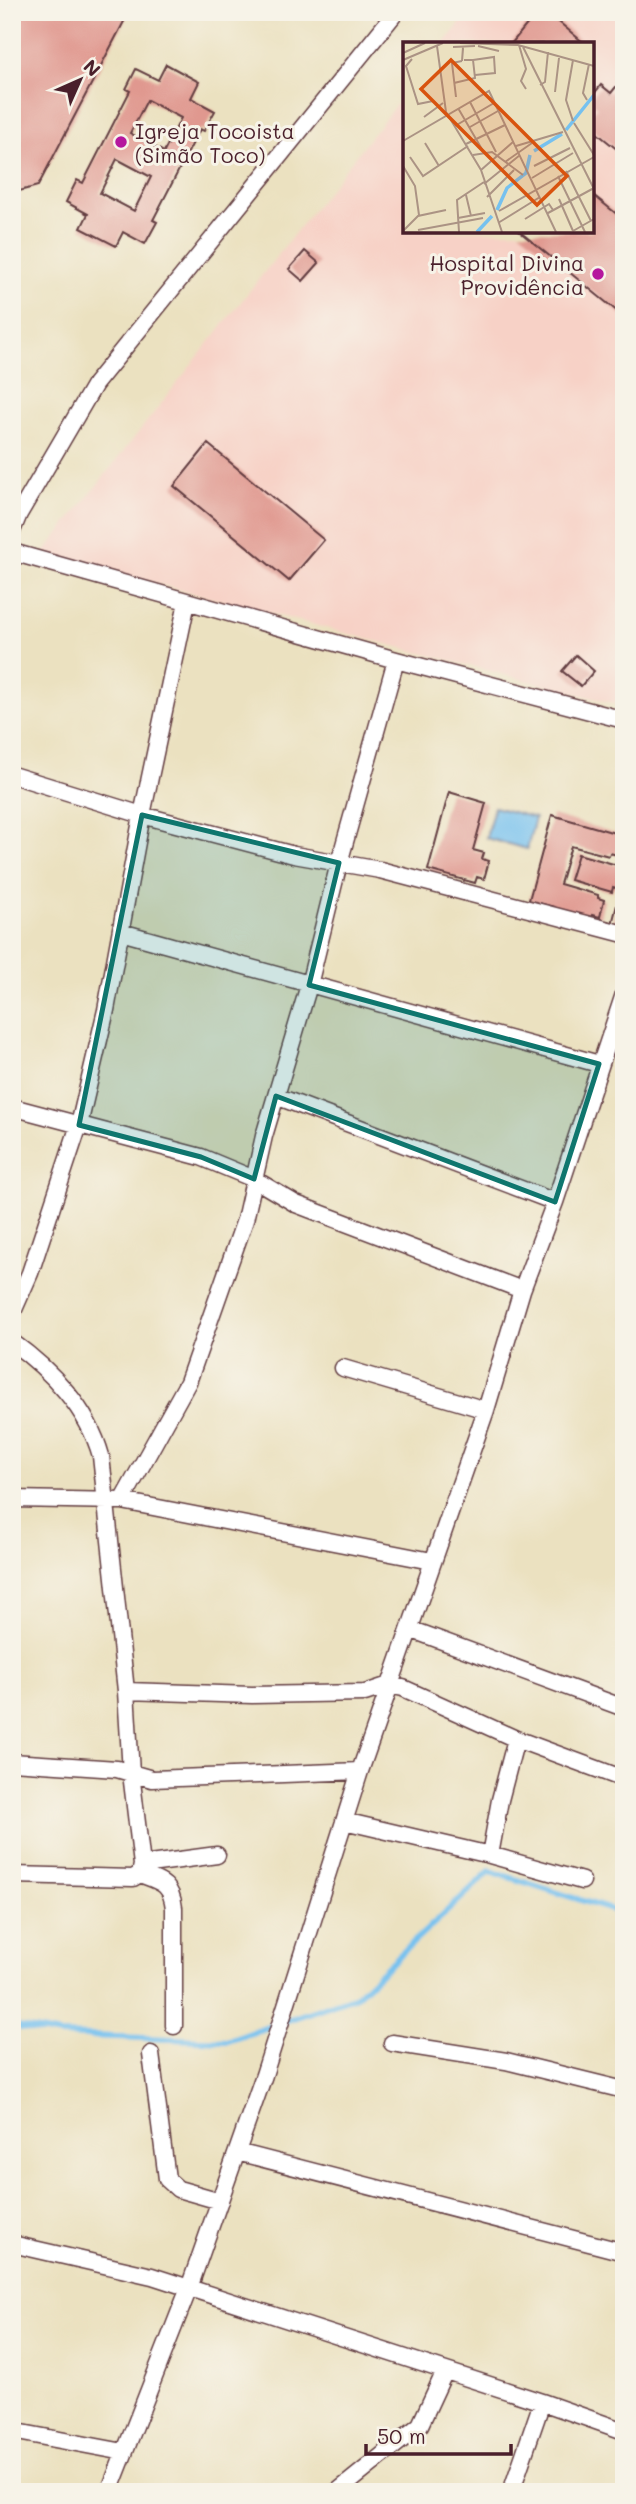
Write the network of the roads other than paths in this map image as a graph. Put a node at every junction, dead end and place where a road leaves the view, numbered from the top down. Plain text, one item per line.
1 (396, 12) edge
2 (12, 531) edge
3 (12, 552) edge
4 (187, 602) junction
5 (396, 660) junction
6 (624, 720) edge
7 (12, 775) edge
8 (142, 815) junction
9 (339, 863) junction
10 (121, 932) junction
11 (624, 934) edge
12 (309, 985) junction
13 (624, 994) edge
14 (599, 1064) junction
15 (276, 1096) junction
16 (12, 1107) edge
17 (79, 1125) junction
18 (254, 1179) junction
19 (555, 1202) junction
20 (522, 1290) junction
21 (12, 1314) edge
22 (12, 1342) edge
23 (343, 1368) dead end
24 (486, 1410) junction
25 (12, 1499) edge
26 (105, 1500) junction
27 (122, 1501) junction
28 (432, 1561) junction
29 (410, 1629) junction
30 (389, 1685) junction
31 (126, 1691) junction
32 (624, 1708) edge
33 (516, 1739) junction
34 (12, 1762) edge
35 (360, 1771) junction
36 (131, 1773) junction
37 (624, 1779) edge
38 (344, 1821) junction
39 (217, 1855) dead end
40 (490, 1855) junction
41 (141, 1869) junction
42 (12, 1875) edge
43 (582, 1881) dead end
44 (174, 2026) dead end
45 (392, 2043) dead end
46 (150, 2054) dead end
47 (624, 2090) edge
48 (237, 2152) junction
49 (220, 2201) junction
50 (12, 2244) edge
51 (624, 2252) edge
52 (188, 2288) junction
53 (445, 2371) junction
54 (542, 2402) junction
55 (12, 2431) edge
56 (624, 2431) edge
57 (124, 2452) junction
58 (109, 2492) edge
59 (337, 2492) edge
60 (511, 2492) edge

1 - 2 street
3 - 4 street
4 - 5 street
4 - 8 street
5 - 6 street
5 - 9 street
7 - 8 street
8 - 9 street
8 - 10 street
9 - 11 street
9 - 12 street
10 - 12 street
10 - 17 street
12 - 14 street
12 - 15 street
13 - 14 street
14 - 19 street
15 - 18 street
15 - 19 street
16 - 17 street
17 - 18 street
17 - 21 street
18 - 20 street
18 - 27 street
19 - 20 street
20 - 24 street
22 - 26 street
23 - 24 street
24 - 28 street
25 - 26 street
26 - 27 street
26 - 31 street
27 - 28 street
28 - 29 street
29 - 30 street
29 - 32 street
30 - 31 street
30 - 33 street
30 - 35 street
31 - 36 street
33 - 37 street
33 - 40 street
34 - 36 street
35 - 36 street
35 - 38 street
36 - 41 street
38 - 40 street
38 - 48 street
39 - 41 street
40 - 43 street
41 - 42 street
41 - 44 street
45 - 47 street
46 - 49 street
48 - 49 street
48 - 51 street
49 - 52 street
50 - 52 street
52 - 53 street
52 - 57 street
53 - 54 street
53 - 59 street
54 - 56 street
54 - 60 street
55 - 57 street
57 - 58 street

